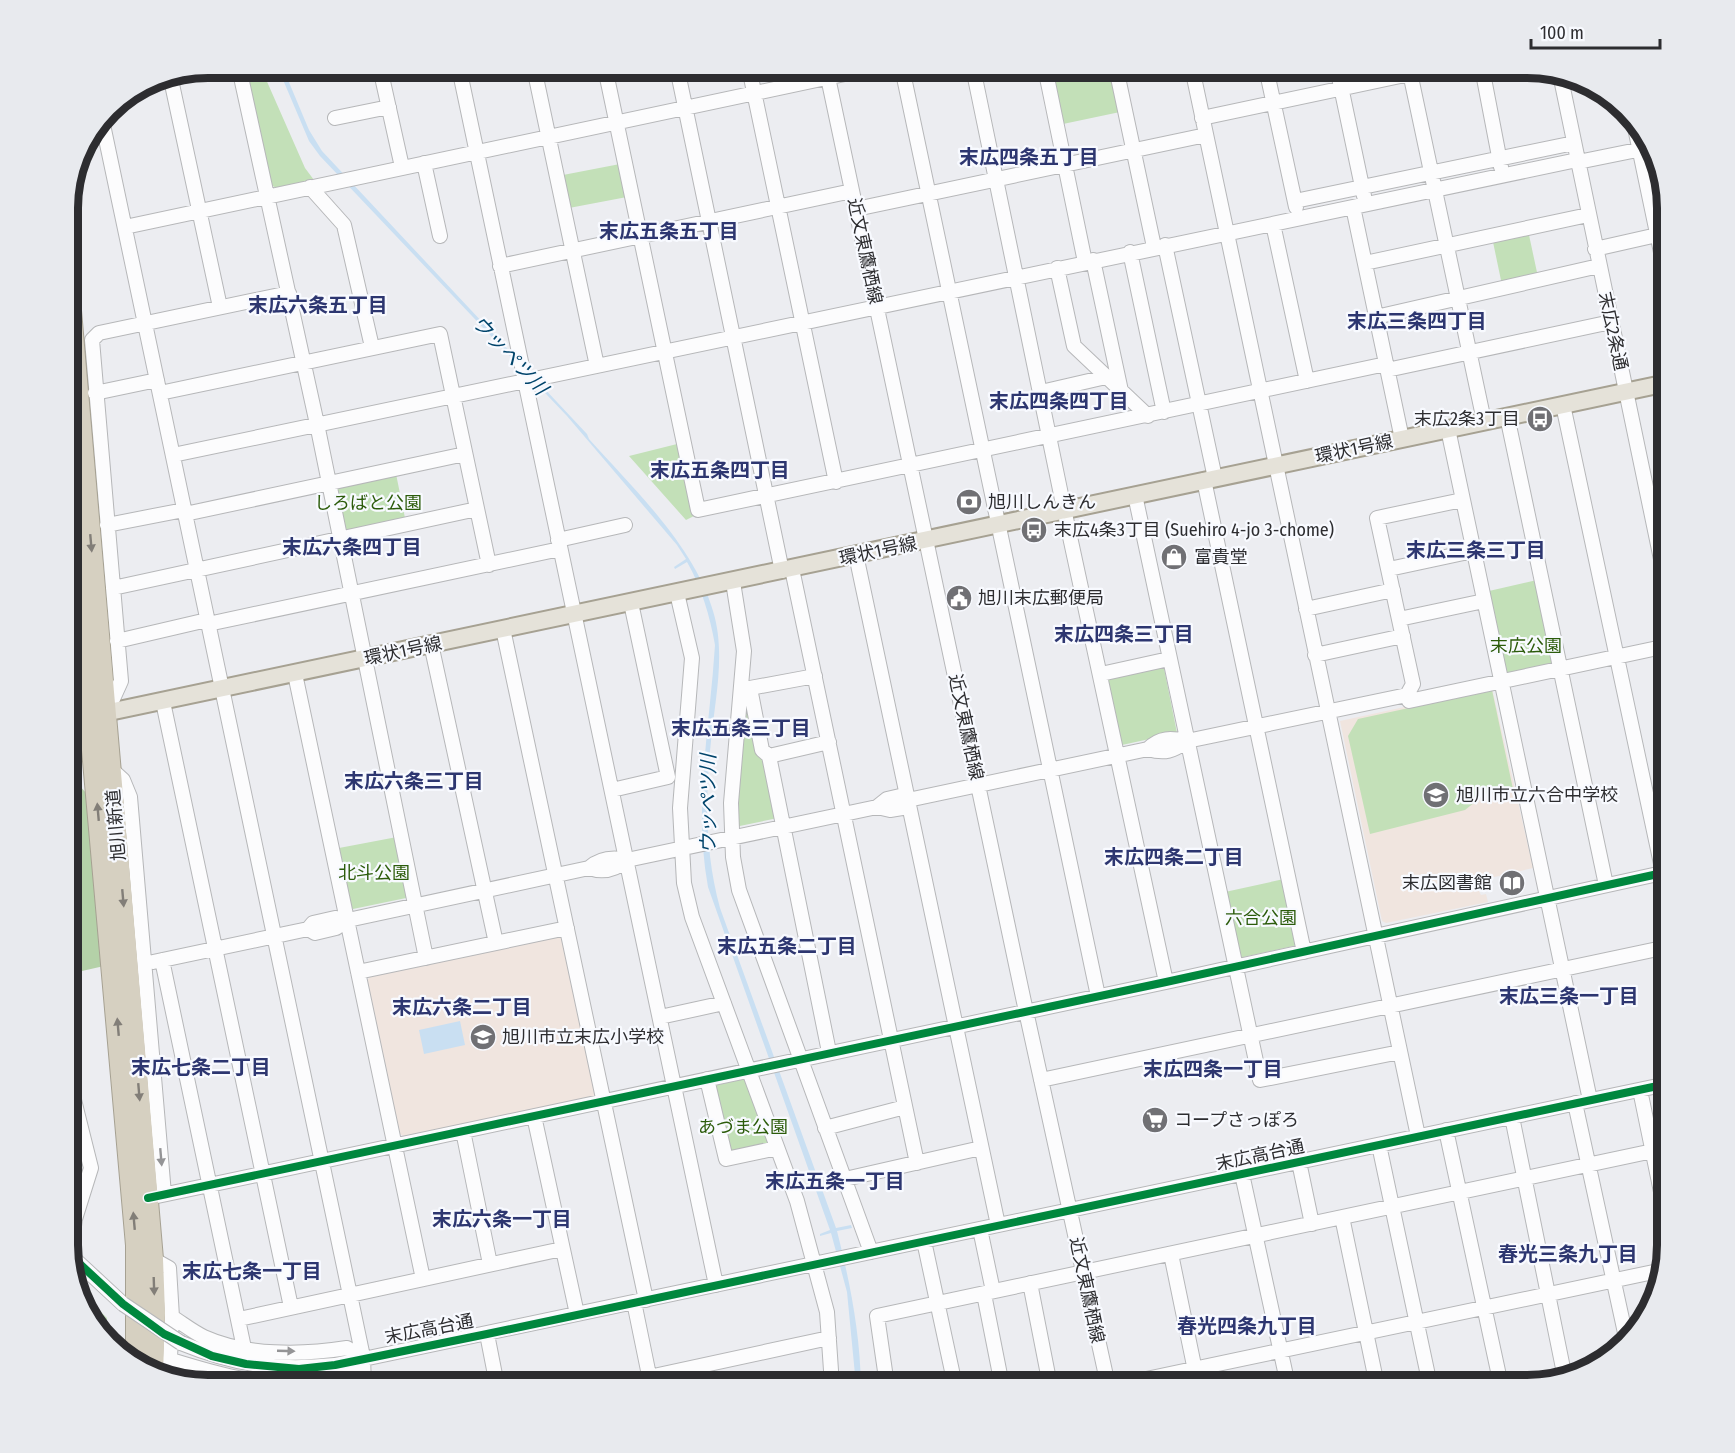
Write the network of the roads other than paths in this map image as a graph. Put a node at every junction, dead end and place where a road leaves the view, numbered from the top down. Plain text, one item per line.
1 (240, 78) edge
2 (382, 78) edge
3 (461, 78) edge
4 (536, 78) edge
5 (607, 78) edge
6 (679, 78) edge
7 (752, 78) edge
8 (805, 78) edge
9 (828, 78) edge
10 (904, 78) edge
11 (975, 78) edge
12 (1047, 78) edge
13 (1118, 78) edge
14 (1194, 78) edge
15 (1268, 78) edge
16 (1340, 78) edge
17 (1378, 78) edge
18 (1412, 78) edge
19 (1484, 78) edge
20 (172, 83) edge
21 (1562, 83) edge
22 (1342, 87) junction
23 (755, 92) junction
24 (1274, 102) junction
25 (389, 107) junction
26 (685, 107) junction
27 (334, 118) dead end
28 (1202, 118) junction
29 (616, 122) junction
30 (104, 130) edge
31 (1206, 135) junction
32 (548, 136) junction
33 (1574, 143) junction
34 (1643, 149) edge
35 (1132, 150) junction
36 (477, 152) junction
37 (1500, 158) junction
38 (1647, 159) edge
39 (1578, 161) junction
40 (424, 163) junction
41 (1065, 165) junction
42 (402, 167) junction
43 (1432, 173) junction
44 (1503, 175) junction
45 (996, 178) junction
46 (310, 188) junction
47 (1362, 188) junction
48 (1436, 189) junction
49 (852, 191) junction
50 (929, 194) junction
51 (268, 195) junction
52 (1295, 201) junction
53 (1359, 206) junction
54 (779, 207) junction
55 (856, 209) junction
56 (199, 210) junction
57 (1588, 215) junction
58 (1299, 218) junction
59 (709, 222) junction
60 (1273, 224) junction
61 (124, 227) junction
62 (1227, 232) junction
63 (1657, 234) joint
64 (440, 236) dead end
65 (641, 237) junction
66 (1448, 245) junction
67 (1160, 246) junction
68 (1595, 249) junction
69 (573, 251) junction
70 (1130, 252) junction
71 (1089, 261) junction
72 (1365, 263) junction
73 (500, 266) junction
74 (1599, 266) junction
75 (1057, 268) junction
76 (1016, 276) junction
77 (948, 291) junction
78 (289, 293) junction
79 (1458, 300) junction
80 (876, 306) junction
81 (220, 307) junction
82 (1376, 317) junction
83 (802, 322) junction
84 (1611, 322) junction
85 (145, 324) junction
86 (733, 338) junction
87 (372, 347) junction
88 (665, 352) junction
89 (1470, 352) junction
90 (304, 363) junction
91 (597, 366) junction
92 (1387, 368) junction
93 (1106, 377) junction
94 (1307, 381) junction
95 (518, 382) junction
96 (78, 385) edge
97 (1657, 385) edge
98 (158, 386) junction
99 (1121, 391) junction
100 (1041, 392) junction
101 (1260, 392) junction
102 (1626, 392) junction
103 (95, 393) junction
104 (453, 396) junction
105 (1200, 405) junction
106 (1563, 405) junction
107 (1164, 412) junction
108 (1148, 416) junction
109 (1507, 417) junction
110 (1484, 421) junction
111 (317, 424) junction
112 (1448, 429) junction
113 (1051, 435) junction
114 (1402, 439) junction
115 (983, 450) junction
116 (465, 454) junction
117 (173, 455) junction
118 (1276, 465) junction
119 (910, 466) junction
120 (1210, 479) junction
121 (329, 482) junction
122 (836, 482) junction
123 (1135, 495) junction
124 (767, 496) junction
125 (1462, 500) junction
126 (477, 509) junction
127 (1064, 509) junction
128 (185, 512) junction
129 (999, 523) junction
130 (107, 525) junction
131 (625, 525) dead end
132 (1657, 537) edge
133 (340, 538) junction
134 (78, 539) edge
135 (926, 540) junction
136 (559, 545) junction
137 (1473, 551) junction
138 (856, 555) junction
139 (489, 565) junction
140 (198, 569) junction
141 (1389, 569) junction
142 (787, 570) junction
143 (106, 580) junction
144 (726, 583) junction
145 (1393, 590) junction
146 (682, 592) junction
147 (351, 593) junction
148 (1484, 601) junction
149 (631, 603) junction
150 (1306, 609) junction
151 (574, 616) junction
152 (1399, 619) junction
153 (208, 622) junction
154 (503, 629) junction
155 (1403, 636) junction
156 (117, 641) junction
157 (431, 644) junction
158 (1657, 648) edge
159 (1315, 655) junction
160 (1617, 655) junction
161 (1169, 658) junction
162 (364, 659) junction
163 (1561, 668) junction
164 (295, 674) junction
165 (1101, 674) junction
166 (815, 676) junction
167 (1500, 682) junction
168 (746, 689) junction
169 (222, 690) junction
170 (1407, 695) junction
171 (163, 702) junction
172 (78, 710) edge
173 (1327, 711) junction
174 (97, 715) junction
175 (1256, 726) junction
176 (1187, 741) junction
177 (829, 742) junction
178 (769, 756) junction
179 (1118, 756) junction
180 (1051, 769) junction
181 (112, 770) junction
182 (675, 776) junction
183 (978, 785) junction
184 (612, 790) junction
185 (908, 800) junction
186 (844, 814) junction
187 (783, 826) junction
188 (1657, 836) edge
189 (728, 838) junction
190 (685, 848) junction
191 (627, 860) junction
192 (1657, 874) edge
193 (556, 875) junction
194 (1606, 885) junction
195 (485, 891) junction
196 (1546, 897) junction
197 (414, 906) junction
198 (348, 920) junction
199 (567, 928) junction
200 (274, 935) junction
201 (1375, 935) junction
202 (496, 943) junction
203 (215, 948) junction
204 (1657, 949) edge
205 (1304, 952) junction
206 (426, 958) junction
207 (162, 960) junction
208 (146, 964) junction
209 (1235, 967) junction
210 (1562, 970) junction
211 (358, 972) junction
212 (1166, 982) junction
213 (1098, 996) junction
214 (724, 1003) junction
215 (1390, 1006) junction
216 (1026, 1011) junction
217 (660, 1017) junction
218 (956, 1026) junction
219 (1250, 1036) junction
220 (890, 1039) junction
221 (829, 1052) junction
222 (1400, 1052) junction
223 (796, 1060) junction
224 (753, 1069) junction
225 (707, 1079) junction
226 (1041, 1080) junction
227 (675, 1086) junction
228 (1657, 1086) edge
229 (1640, 1090) junction
230 (1590, 1100) junction
231 (604, 1101) junction
232 (1575, 1103) junction
233 (905, 1107) junction
234 (78, 1116) edge
235 (534, 1116) junction
236 (1512, 1117) junction
237 (825, 1128) junction
238 (1446, 1130) junction
239 (463, 1131) junction
240 (1418, 1136) junction
241 (1379, 1145) junction
242 (395, 1146) junction
243 (777, 1148) junction
244 (981, 1148) junction
245 (1657, 1151) edge
246 (1653, 1152) junction
247 (322, 1162) junction
248 (1299, 1162) junction
249 (917, 1163) junction
250 (1589, 1165) junction
251 (1657, 1170) edge
252 (264, 1173) junction
253 (1242, 1174) junction
254 (844, 1179) junction
255 (1525, 1179) junction
256 (209, 1185) junction
257 (1460, 1191) junction
258 (156, 1196) junction
259 (1392, 1206) junction
260 (78, 1209) edge
261 (1070, 1210) junction
262 (1342, 1217) junction
263 (1312, 1224) junction
264 (998, 1225) junction
265 (980, 1229) junction
266 (1256, 1236) junction
267 (924, 1241) junction
268 (562, 1249) junction
269 (866, 1253) junction
270 (1171, 1254) junction
271 (153, 1259) junction
272 (79, 1263) edge
273 (821, 1263) junction
274 (490, 1264) junction
275 (1655, 1272) edge
276 (1084, 1273) junction
277 (423, 1279) junction
278 (1613, 1280) junction
279 (1030, 1283) junction
280 (716, 1285) junction
281 (988, 1293) junction
282 (1547, 1293) junction
283 (351, 1295) junction
284 (640, 1301) junction
285 (939, 1303) junction
286 (291, 1307) junction
287 (1484, 1308) junction
288 (577, 1314) junction
289 (172, 1317) junction
290 (238, 1319) junction
291 (1416, 1322) junction
292 (1625, 1331) edge
293 (487, 1334) junction
294 (1366, 1334) junction
295 (829, 1338) junction
296 (244, 1348) junction
297 (1280, 1352) junction
298 (136, 1353) edge
299 (363, 1357) junction
300 (171, 1360) junction
301 (153, 1363) edge
302 (170, 1369) edge
303 (1195, 1370) junction
304 (1563, 1370) edge
305 (210, 1375) edge
306 (342, 1375) edge
307 (364, 1375) edge
308 (495, 1375) edge
309 (650, 1375) edge
310 (679, 1375) edge
311 (831, 1375) edge
312 (885, 1375) edge
313 (953, 1375) edge
314 (1000, 1375) edge
315 (1048, 1375) edge
316 (1106, 1375) edge
317 (1171, 1375) edge
318 (1196, 1375) edge
319 (1285, 1375) edge
320 (1375, 1375) edge
321 (1428, 1375) edge
322 (1499, 1375) edge

1 - 51 street
2 - 25 street
3 - 36 street
4 - 32 street
5 - 29 street
6 - 26 street
7 - 23 street
8 - 23 street
9 - 49 street, 近文東鷹栖線
10 - 50 street
11 - 45 street
12 - 41 street
13 - 35 street
14 - 28 street
15 - 24 street
16 - 22 street
17 - 22 street
18 - 43 street
19 - 37 street
20 - 56 street
21 - 33 street, 末広2条通
22 - 24 street
22 - 47 street
23 - 26 street
23 - 54 street
24 - 28 street
24 - 52 street
25 - 27 street
25 - 42 street
26 - 29 street
26 - 59 street
28 - 31 street
29 - 32 street
29 - 65 street
30 - 61 street
31 - 35 street
31 - 62 street
32 - 36 street
32 - 69 street
33 - 37 street
33 - 39 street, 末広2条通
34 - 39 street
35 - 41 street
35 - 67 street
36 - 40 street
36 - 73 street
37 - 43 street
37 - 44 street
38 - 63 street
39 - 44 street
39 - 57 street, 末広2条通
40 - 42 street
40 - 64 street
41 - 45 street
41 - 71 street
42 - 46 street
43 - 47 street
43 - 48 street
44 - 48 street
45 - 50 street
45 - 76 street
46 - 51 street
46 - 87 street
47 - 52 street
47 - 53 street
48 - 53 street
48 - 66 street
49 - 54 street
49 - 55 street, 近文東鷹栖線
50 - 55 street
50 - 77 street
51 - 56 street
51 - 78 street
52 - 58 street
53 - 58 street
53 - 72 street
54 - 59 street
54 - 83 street
55 - 80 street, 近文東鷹栖線
56 - 61 street
56 - 81 street
57 - 66 street
57 - 68 street, 末広2条通
58 - 60 street
59 - 65 street
59 - 86 street
60 - 62 street
60 - 94 street
61 - 85 street
62 - 67 street
62 - 101 street
63 - 68 street
65 - 69 street
65 - 88 street
66 - 72 street
66 - 79 street
67 - 70 street
67 - 105 street
68 - 74 street, 末広2条通
69 - 73 street
69 - 91 street
70 - 71 street
70 - 107 street
71 - 75 street
71 - 99 street
72 - 82 street
73 - 95 street
74 - 79 street
74 - 84 street, 末広2条通
75 - 76 street
75 - 93 street
76 - 77 street
76 - 100 street
77 - 80 street
77 - 115 street
78 - 81 street
78 - 90 street
79 - 82 street
79 - 89 street
80 - 83 street
80 - 119 street, 近文東鷹栖線
81 - 85 street
82 - 92 street
83 - 86 street
83 - 122 street
84 - 89 street
84 - 102 street, 末広2条通
85 - 98 street
85 - 103 street
86 - 88 street
86 - 124 street
87 - 90 street
87 - 104 street
88 - 91 street
88 - 124 street
89 - 92 street
89 - 110 street
90 - 98 street
90 - 111 street
91 - 95 street
92 - 94 street
92 - 114 street
93 - 99 street
93 - 100 street
94 - 101 street
95 - 104 street
95 - 136 street
96 -> 143 highway, 旭川新道
97 - 102 main road, 環状1号線
98 - 103 street
98 - 117 street
99 - 108 street
100 - 113 street
101 - 105 street
101 - 118 street
102 - 106 main road, 環状1号線
102 - 132 street, 末広2条通
103 - 130 street
104 - 111 street
104 - 116 street
105 - 107 street
105 - 120 street
106 - 109 main road, 環状1号線
106 - 160 street
107 - 108 street
108 - 113 street
109 - 110 main road, 環状1号線
109 - 163 street
110 - 112 main road, 環状1号線
111 - 117 street
111 - 121 street
112 - 114 main road, 環状1号線
112 - 125 street
113 - 115 street
113 - 127 street
114 - 118 main road, 環状1号線
115 - 119 street
115 - 129 street
116 - 121 street
116 - 126 street
117 - 128 street
118 - 120 main road, 環状1号線
118 - 150 street
119 - 122 street
119 - 135 street, 近文東鷹栖線
120 - 123 main road, 環状1号線
120 - 175 street
121 - 128 street
121 - 133 street
122 - 124 street
123 - 127 main road, 環状1号線
123 - 161 street
124 - 142 street
125 - 137 street
125 - 141 street
126 - 133 street
126 - 139 street
127 - 129 main road, 環状1号線
127 - 165 street
128 - 130 street
128 - 140 street
129 - 135 main road, 環状1号線
129 - 180 street
130 - 143 street
131 - 136 street
133 - 140 street
133 - 147 street
134 - 174 highway, 旭川新道
135 - 138 main road, 環状1号線
135 - 183 street, 近文東鷹栖線
136 - 139 street
136 - 151 street
137 - 141 street
137 - 148 street
138 - 142 main road, 環状1号線
138 - 185 street
139 - 147 street
140 - 143 street
140 - 153 street
141 - 145 street
142 - 144 main road, 環状1号線
142 - 166 street
143 - 156 street
143 - 174 highway, 旭川新道
144 - 146 main road, 環状1号線
144 - 168 street
145 - 150 street
145 - 152 street
146 - 149 main road, 環状1号線
146 - 182 street
147 - 153 street
147 - 162 street
148 - 152 street
148 - 167 street
149 - 151 main road, 環状1号線
149 - 182 street
150 - 159 street
151 - 154 main road, 環状1号線
151 - 184 street
152 - 155 street
153 - 156 street
153 - 169 street
154 - 157 main road, 環状1号線
154 - 193 street
155 - 159 street
155 - 170 street
156 - 174 street
157 - 162 main road, 環状1号線
157 - 195 street
158 - 160 street
159 - 173 street
160 - 163 street
160 - 188 street
161 - 165 street
161 - 176 street
162 - 164 main road, 環状1号線
162 - 197 street
163 - 167 street
163 - 194 street
164 - 169 main road, 環状1号線
164 - 198 street
165 - 179 street
166 - 168 street
166 - 177 street
167 - 170 street
167 - 196 street
168 - 178 street
168 - 189 street
169 - 171 main road, 環状1号線
169 - 200 street
170 - 173 street
171 - 174 main road, 環状1号線
171 - 203 street
172 - 174 street
173 - 175 street
173 - 201 street
174 - 181 highway, 旭川新道
298 -> 174 highway, 旭川新道
175 - 176 street
175 - 205 street
176 - 179 street
176 - 209 street
177 - 178 street
177 - 186 street
178 - 187 street
179 - 180 street
179 - 212 street
180 - 183 street
180 - 213 street
181 - 208 street
181 -> 258 highway, 旭川新道
182 - 184 street
182 - 190 street
183 - 185 street
183 - 216 street, 近文東鷹栖線
184 - 191 street
185 - 186 street
185 - 218 street
186 - 187 street
186 - 220 street
187 - 189 street
187 - 221 street
189 - 190 street
189 - 223 street
190 - 191 street
190 - 214 street
191 - 193 street
191 - 217 street
192 - 194 street
193 - 195 street
193 - 199 street
194 - 196 street
195 - 197 street
195 - 202 street
196 - 201 street
196 - 210 street
197 - 198 street
197 - 206 street
198 - 200 street
198 - 211 street
199 - 202 street
199 - 231 street
200 - 203 street
200 - 247 street
201 - 205 street
201 - 215 street
202 - 206 street
203 - 207 street
203 - 252 street
204 - 210 street
205 - 209 street
206 - 211 street
207 - 208 street
207 - 256 street
208 -> 258 street
209 - 212 street
209 - 219 street
210 - 215 street
210 - 230 street
211 - 242 street
212 - 213 street
213 - 216 street
214 - 217 street
214 - 224 street
215 - 219 street
215 - 222 street
216 - 218 street
216 - 226 street, 近文東鷹栖線
217 - 227 street
218 - 220 street
218 - 244 street
219 - 222 street
219 - 226 street
220 - 221 street
220 - 233 street
221 - 223 street
222 - 240 street
223 - 224 street
223 - 237 street
224 - 225 street
224 - 243 street
225 - 227 street
225 - 243 street
226 - 261 street, 近文東鷹栖線
227 - 231 street
227 - 280 street
228 - 229 street, 末広高台通
229 - 230 street, 末広高台通
229 - 246 street
230 - 232 street, 末広高台通
231 - 235 street
231 - 284 street
232 - 236 street, 末広高台通
232 - 250 street
233 - 237 street
233 - 249 street
234 - 260 street
235 - 239 street
235 - 268 street
236 - 238 street, 末広高台通
236 - 255 street
237 - 254 street
238 - 240 street, 末広高台通
238 - 257 street
239 - 242 street
239 - 274 street
240 - 241 street, 末広高台通
241 - 248 street, 末広高台通
241 - 259 street
242 - 247 street
242 - 277 street
243 - 273 street
244 - 249 street
244 - 264 street
245 - 246 street
246 - 250 street
246 - 251 street
247 - 252 street
247 - 283 street
248 - 253 street, 末広高台通
248 - 263 street
249 - 254 street
250 - 255 street
250 - 278 street
252 - 256 street
252 - 286 street
253 - 261 street, 末広高台通
253 - 266 street
254 - 269 street
255 - 257 street
255 - 282 street
256 - 258 street
256 - 290 street
257 - 259 street
257 - 287 street
258 - 271 highway, 旭川新道
259 - 262 street
259 - 291 street
261 - 264 street, 末広高台通
261 - 276 street, 近文東鷹栖線
262 - 263 street
262 - 294 street
263 - 266 street
264 - 265 street, 末広高台通
265 - 267 street, 末広高台通
265 - 281 street
266 - 270 street
266 - 297 street
267 - 269 street, 末広高台通
267 - 285 street
268 - 274 street
268 - 288 street
269 - 273 street, 末広高台通
270 - 276 street
270 - 303 street
271 - 289 street
271 -> 301 highway, 旭川新道
272 - 299 street, 末広高台通, bridge
273 - 280 street, 末広高台通
273 - 295 street
274 - 277 street
275 - 278 street
276 - 279 street
276 - 316 street, 近文東鷹栖線
277 - 283 street
278 - 282 street
278 - 292 street
279 - 281 street
279 - 315 street
280 - 284 street, 末広高台通
281 - 285 street
281 - 314 street
282 - 287 street
282 - 304 street
283 - 286 street
283 - 299 street
284 - 288 street, 末広高台通
284 - 309 street
285 - 312 street
285 - 313 street
286 - 290 street
287 - 291 street
287 - 322 street
288 - 293 street, 末広高台通
289 - 296 street
289 - 300 street
290 - 296 street
291 - 294 street
291 - 321 street
293 - 299 street, 末広高台通
293 - 308 street
294 - 297 street
294 - 320 street
295 - 310 street
295 - 311 street
296 -> 299 street
297 - 303 street
297 - 319 street
299 - 306 street
299 - 307 street
300 - 302 street
300 - 305 street
303 - 317 street
303 - 318 street

